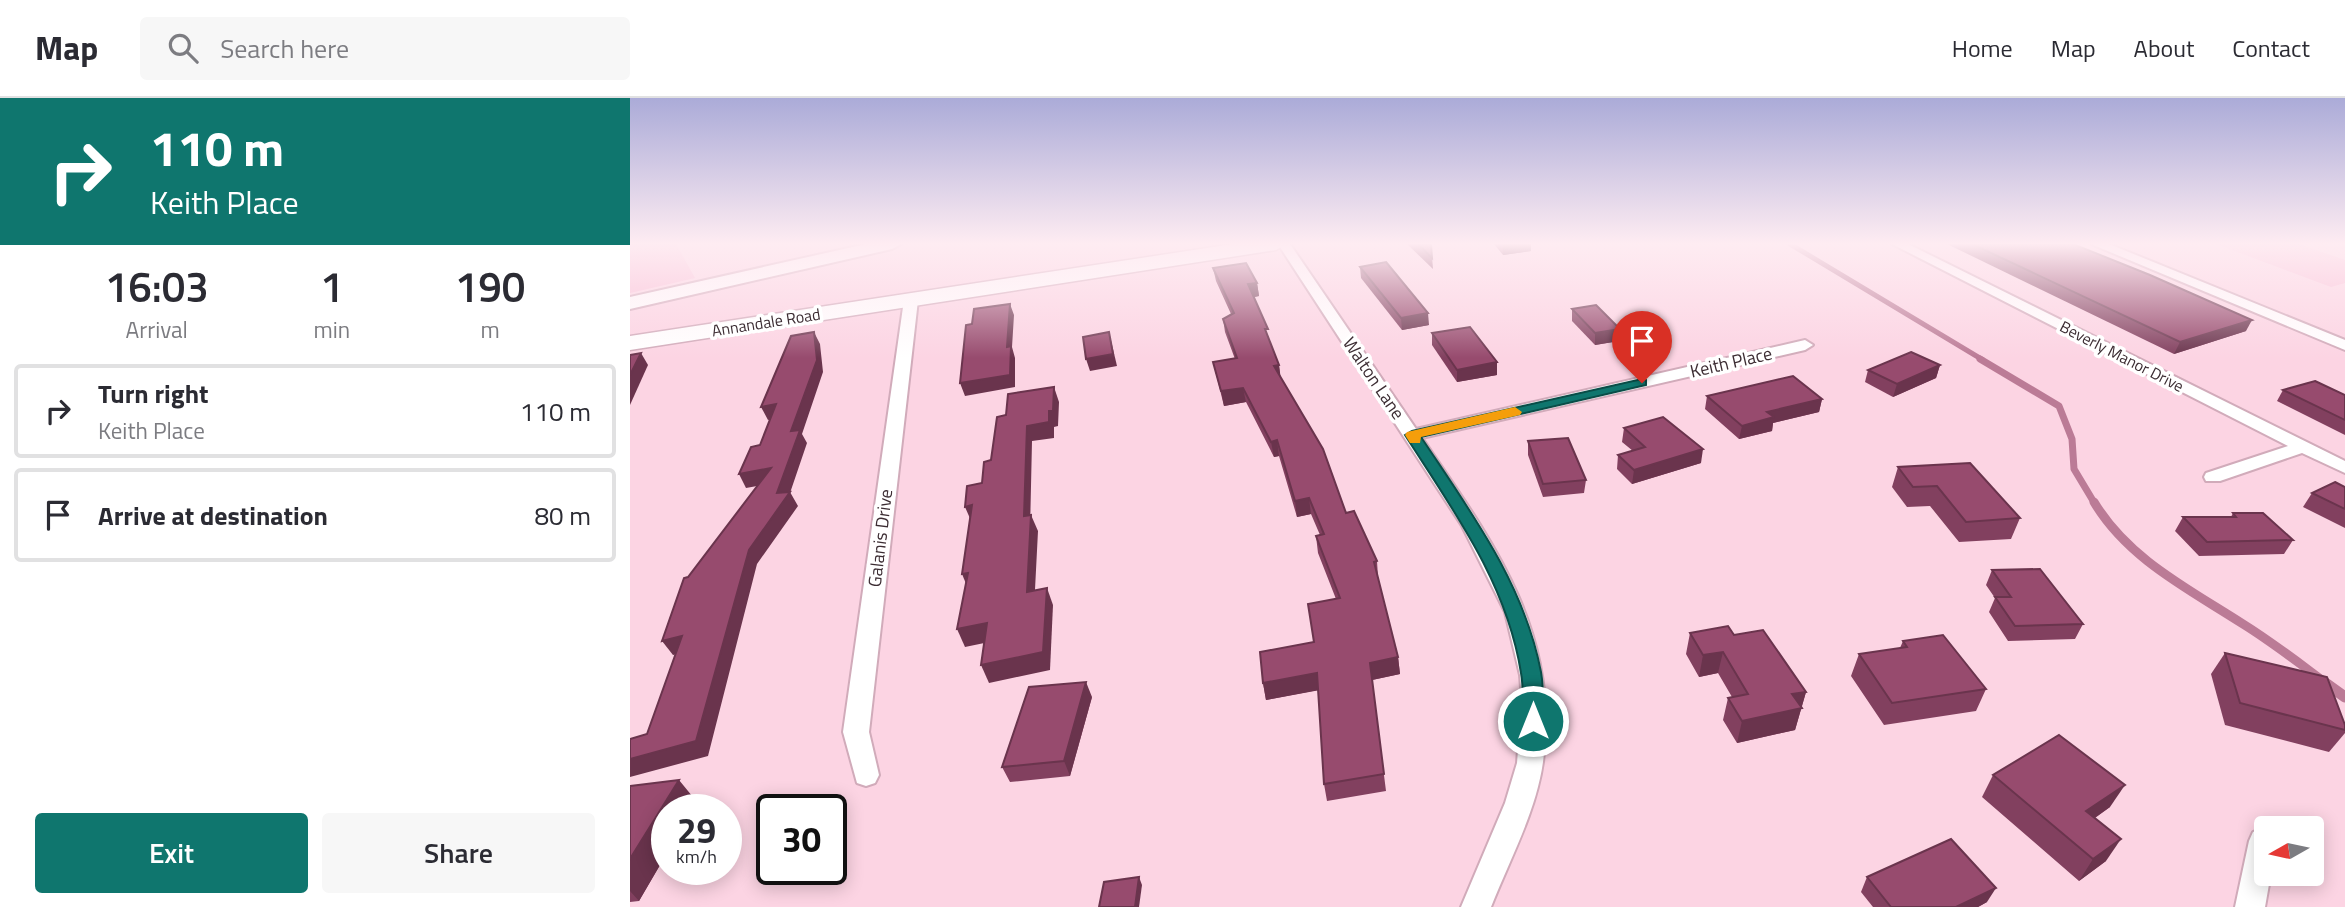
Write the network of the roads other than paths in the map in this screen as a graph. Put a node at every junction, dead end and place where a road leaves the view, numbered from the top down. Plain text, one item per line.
1 (724, 282) edge
2 (1030, 282) edge
3 (1309, 282) edge
4 (1973, 282) edge
5 (2189, 282) edge
6 (911, 300) junction
7 (630, 303) edge
8 (630, 343) edge
9 (1805, 345) dead end
10 (2345, 345) edge
11 (1412, 435) junction
12 (2303, 447) junction
13 (2345, 468) edge
14 (2213, 477) dead end
15 (866, 775) dead end
16 (2254, 886) edge
17 (1476, 907) edge
18 (2250, 907) edge

1 - 7 main road
2 - 6 main road, Annandale Road
3 - 11 street, Walton Lane
4 - 12 street, Beverly Manor Drive
5 - 10 street
6 - 8 main road, Annandale Road
6 - 15 street, Galanis Drive
9 - 11 street, Keith Place
11 - 17 street, Walton Lane
12 - 13 street, Beverly Manor Drive
12 - 14 street
16 - 18 street

